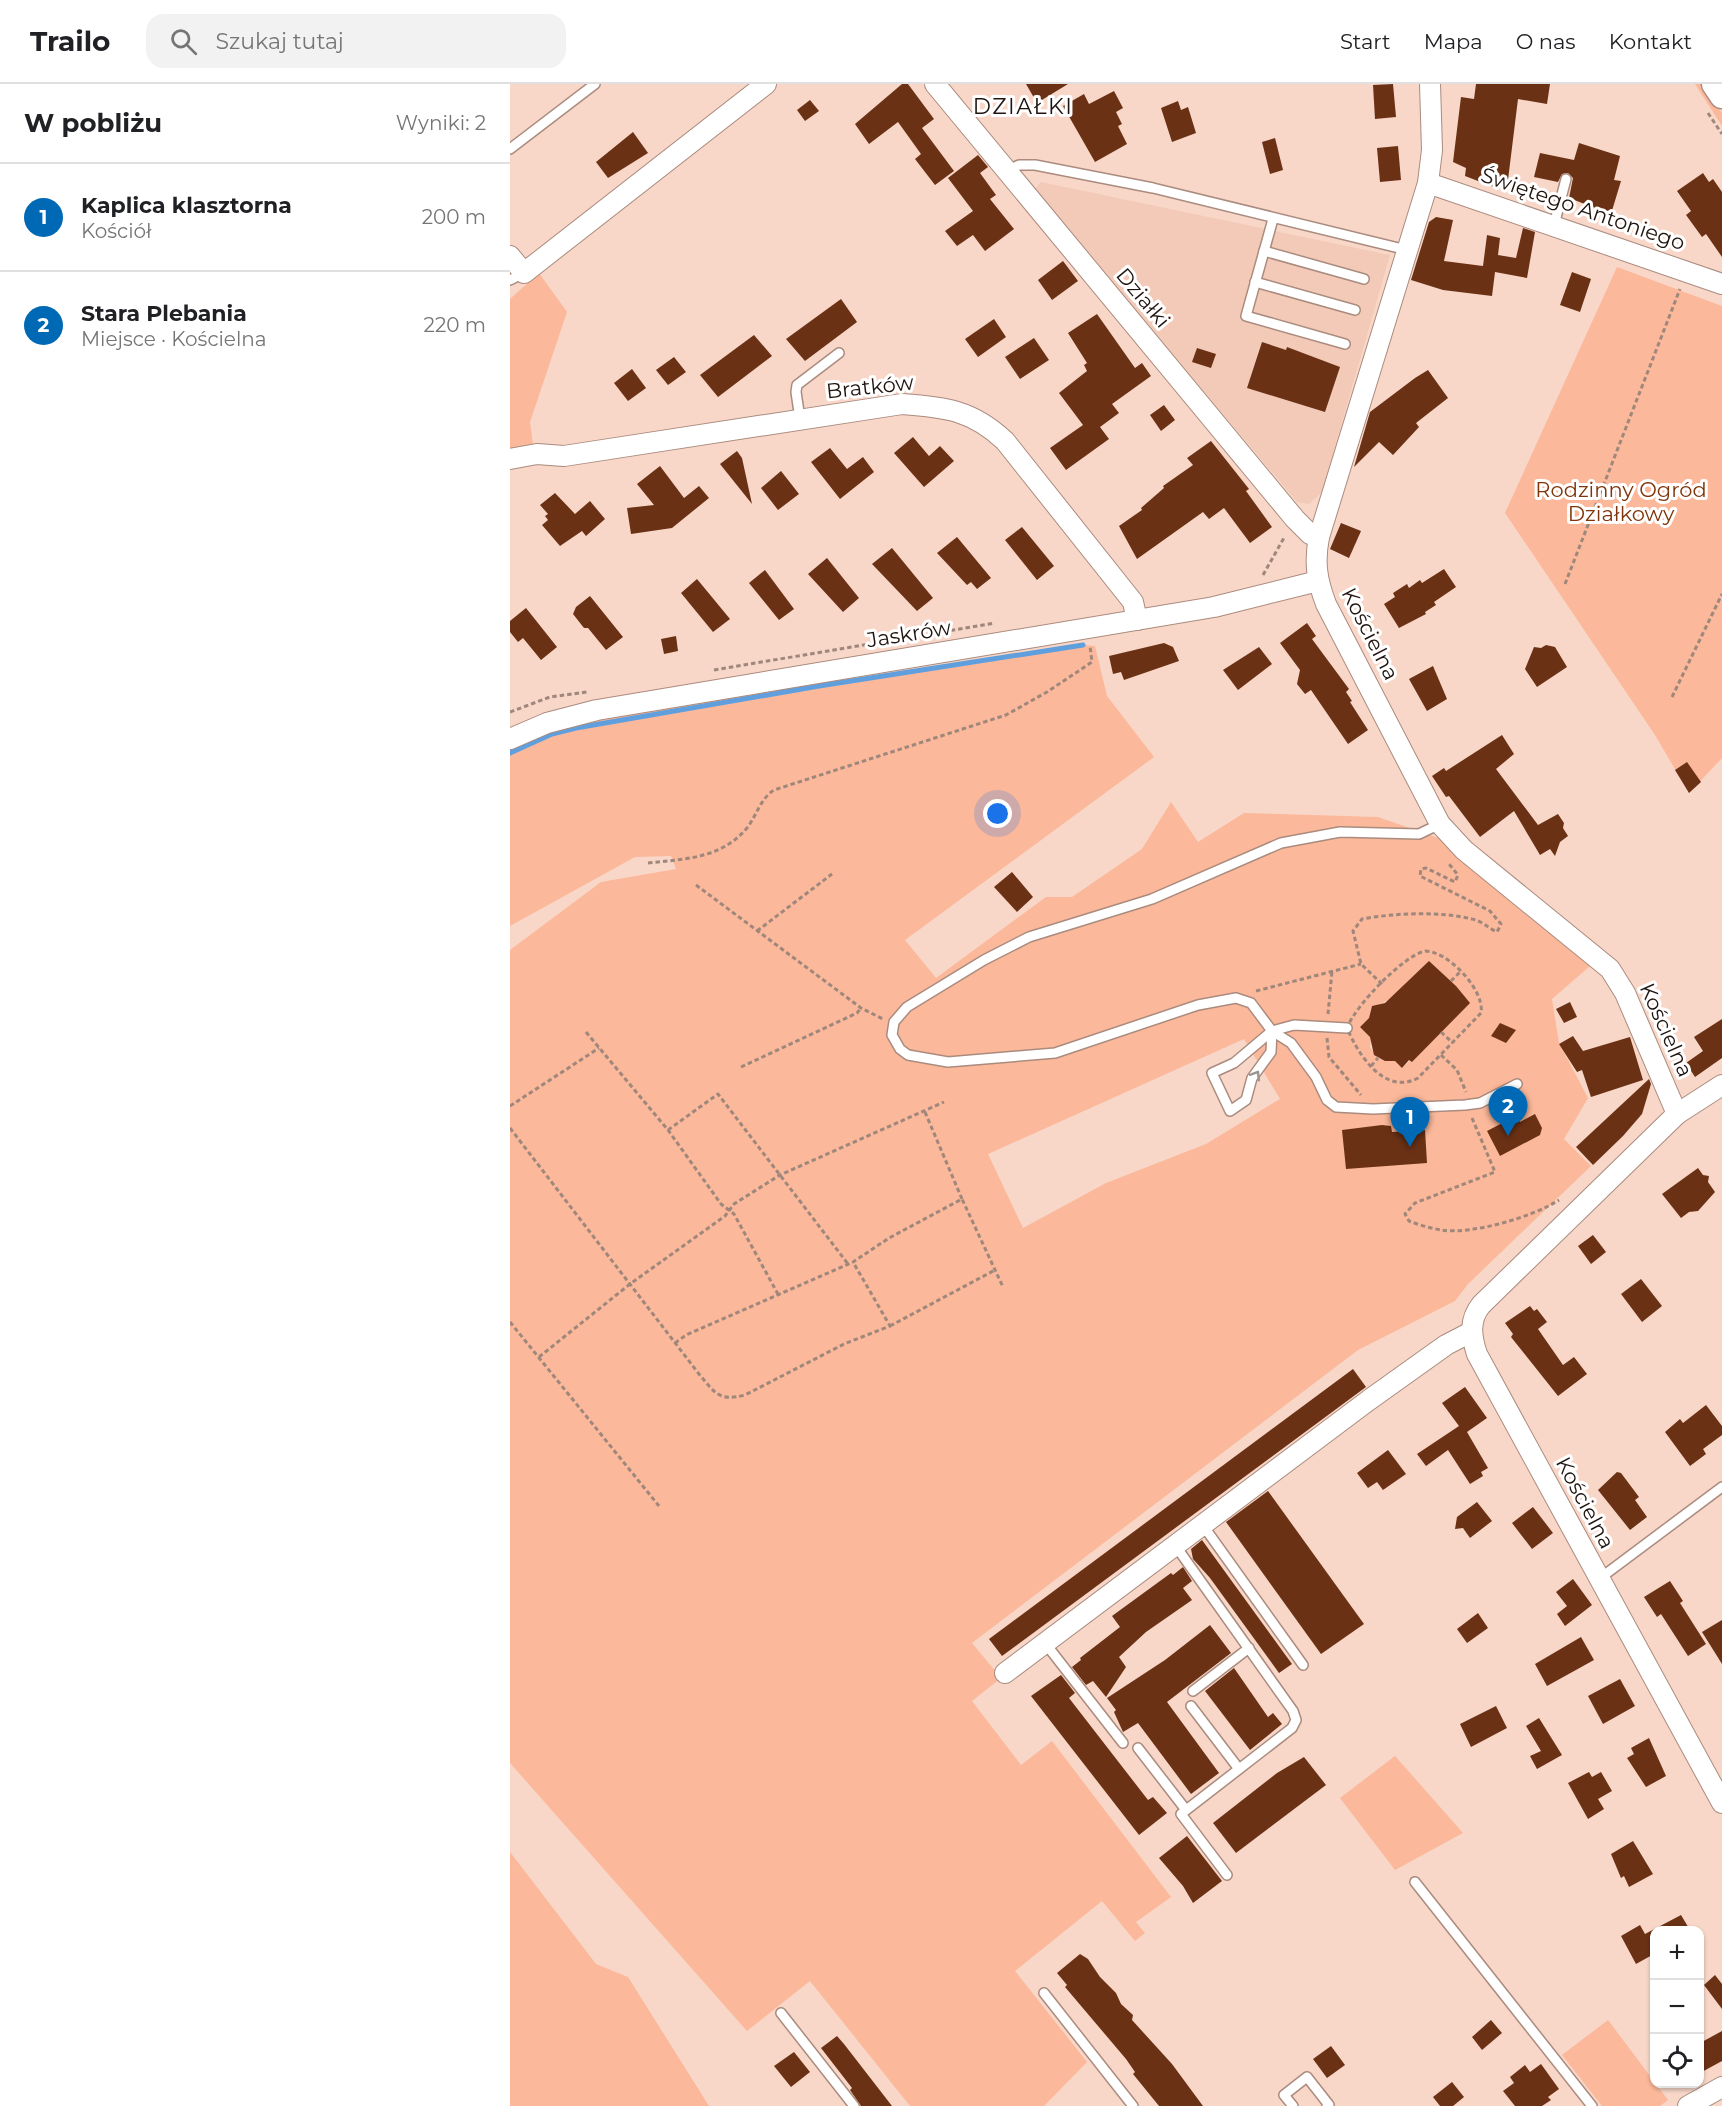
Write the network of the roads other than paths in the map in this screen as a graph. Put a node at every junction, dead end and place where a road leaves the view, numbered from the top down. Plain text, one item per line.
1 (595, 84) edge
2 (766, 84) edge
3 (935, 84) edge
4 (1430, 84) edge
5 (1714, 84) edge
6 (1722, 96) edge
7 (510, 149) edge
8 (1006, 171) junction
9 (1566, 179) dead end
10 (1428, 183) junction
11 (1273, 219) junction
12 (1554, 225) junction
13 (1264, 250) junction
14 (1407, 250) junction
15 (510, 256) edge
16 (517, 277) edge
17 (1364, 279) dead end
18 (1255, 282) junction
19 (1722, 284) edge
20 (1355, 310) dead end
21 (1345, 344) dead end
22 (839, 353) dead end
23 (800, 419) junction
24 (510, 459) edge
25 (1319, 537) junction
26 (1318, 581) junction
27 (1137, 620) junction
28 (510, 738) edge
29 (1440, 824) junction
30 (1347, 1028) road end
31 (1272, 1031) junction
32 (1517, 1084) dead end
33 (1722, 1085) edge
34 (1677, 1114) junction
35 (1471, 1332) junction
36 (1722, 1487) edge
37 (1202, 1524) junction
38 (1175, 1545) junction
39 (1599, 1579) junction
40 (1045, 1643) junction
41 (1250, 1648) junction
42 (1303, 1665) dead end
43 (1005, 1672) dead end
44 (1193, 1691) dead end
45 (1191, 1706) dead end
46 (1123, 1743) dead end
47 (1138, 1748) dead end
48 (1239, 1769) junction
49 (1722, 1803) edge
50 (1186, 1810) junction
51 (1227, 1875) dead end
52 (1415, 1882) dead end
53 (1044, 1993) dead end
54 (781, 2013) dead end
55 (1722, 2087) edge
56 (854, 2106) edge
57 (1133, 2106) edge
58 (1293, 2106) edge
59 (1327, 2106) edge
60 (1592, 2106) edge
61 (1688, 2106) edge

1 - 7 lane
2 - 16 street
3 - 8 street, Działki
4 - 10 street, Kościelna
5 - 6 street
8 - 11 lane
8 - 25 street, Działki
9 - 12 lane
10 - 12 street, Świętego Antoniego
10 - 14 street, Kościelna
11 - 13 lane
11 - 14 lane
12 - 19 street, Świętego Antoniego
13 - 17 lane
13 - 18 lane
14 - 25 street, Kościelna
15 - 16 street
18 - 20 lane
18 - 21 lane
22 - 23 lane
23 - 24 street, Bratków
23 - 27 street, Bratków
25 - 26 street, Kościelna
26 - 27 street, Jaskrów
26 - 29 street, Kościelna
27 - 28 street, Jaskrów
29 - 31 lane
29 - 34 street, Kościelna
30 - 31 lane
31 -> 31 lane
31 - 32 lane
33 - 34 street, Kościelna
34 - 35 street, Kościelna
35 - 37 street
35 - 39 street, Kościelna
36 - 39 lane
37 - 38 street
37 - 42 lane
38 - 40 street
38 - 41 lane
39 - 49 street, Kościelna
40 - 43 street
40 - 46 lane
41 - 44 lane
41 - 48 lane
45 - 48 lane
47 - 50 lane
48 - 50 lane
50 - 51 lane
52 - 60 lane
53 - 57 lane
54 - 56 lane
55 - 61 street
58 - 59 lane

